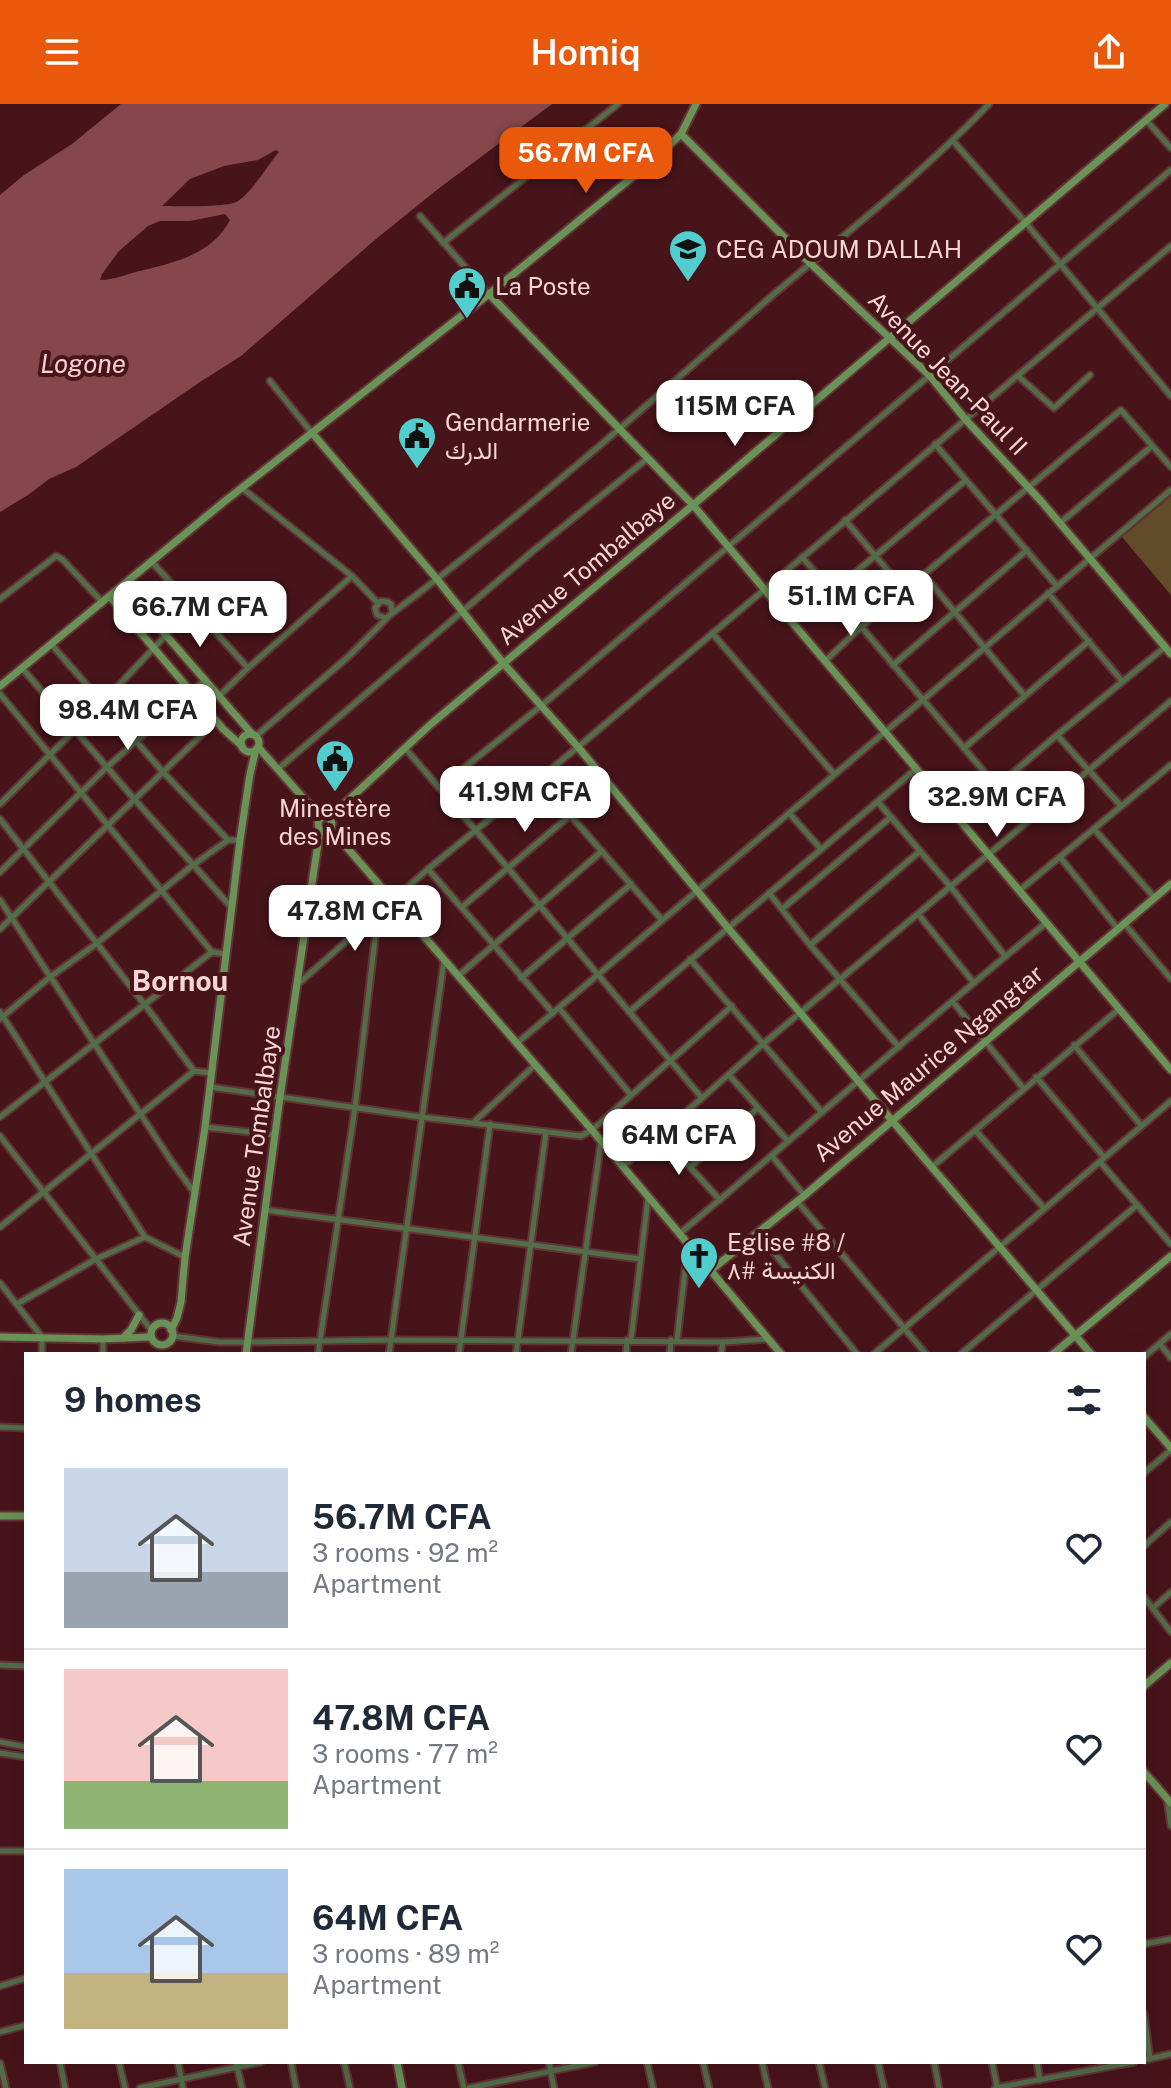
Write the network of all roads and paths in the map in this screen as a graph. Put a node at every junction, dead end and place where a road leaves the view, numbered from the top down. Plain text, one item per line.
1 (618, 104) edge
2 (686, 104) edge
3 (989, 104) edge
4 (1165, 104) edge
5 (694, 108) edge
6 (1146, 120) junction
7 (681, 134) junction
8 (953, 141) junction
9 (1171, 148) edge
10 (1171, 170) edge
11 (420, 216) dead end
12 (1025, 222) junction
13 (443, 243) junction
14 (1170, 249) edge
15 (810, 263) junction
16 (1060, 264) junction
17 (489, 294) junction
18 (1098, 309) junction
19 (890, 337) junction
20 (1090, 375) dead end
21 (930, 376) junction
22 (1018, 376) junction
23 (270, 381) dead end
24 (1171, 396) edge
25 (966, 420) junction
26 (620, 429) junction
27 (313, 434) junction
28 (935, 444) junction
29 (1152, 446) junction
30 (648, 458) junction
31 (1171, 467) edge
32 (966, 480) junction
33 (1030, 487) junction
34 (242, 488) junction
35 (1171, 490) edge
36 (693, 505) junction
37 (996, 515) junction
38 (845, 520) junction
39 (1060, 523) junction
40 (728, 546) junction
41 (1027, 550) junction
42 (876, 556) junction
43 (802, 557) junction
44 (1089, 558) junction
45 (152, 562) junction
46 (924, 575) junction
47 (352, 576) junction
48 (437, 579) junction
49 (123, 586) junction
50 (1057, 586) junction
51 (764, 589) junction
52 (905, 591) junction
53 (831, 593) junction
54 (1048, 593) junction
55 (110, 597) junction
56 (0, 599) edge
57 (103, 603) junction
58 (378, 603) junction
59 (392, 612) junction
60 (462, 612) junction
61 (955, 612) junction
62 (386, 618) junction
63 (861, 627) junction
64 (712, 633) junction
65 (166, 635) junction
66 (1089, 641) junction
67 (51, 644) junction
68 (984, 647) junction
69 (154, 648) junction
70 (1168, 650) edge
71 (825, 661) junction
72 (503, 663) junction
73 (893, 665) junction
74 (22, 668) junction
75 (248, 668) junction
76 (206, 679) junction
77 (1122, 681) junction
78 (0, 686) edge
79 (190, 691) junction
80 (0, 694) edge
81 (1024, 695) junction
82 (219, 696) junction
83 (922, 701) junction
84 (1171, 701) edge
85 (102, 703) junction
86 (541, 706) junction
87 (216, 721) junction
88 (75, 730) junction
89 (884, 732) junction
90 (254, 735) junction
91 (1057, 735) junction
92 (137, 741) junction
93 (404, 747) junction
94 (578, 747) junction
95 (244, 748) junction
96 (257, 748) junction
97 (964, 748) junction
98 (50, 753) junction
99 (1171, 765) edge
100 (107, 767) junction
101 (278, 769) junction
102 (916, 769) junction
103 (1088, 771) junction
104 (163, 772) junction
105 (250, 774) junction
106 (834, 774) junction
107 (607, 784) junction
108 (997, 787) junction
109 (439, 788) junction
110 (82, 792) junction
111 (135, 800) junction
112 (878, 802) junction
113 (0, 804) edge
114 (1121, 806) junction
115 (789, 813) junction
116 (570, 815) junction
117 (891, 817) junction
118 (325, 818) junction
119 (0, 819) edge
120 (959, 820) junction
121 (107, 825) junction
122 (330, 828) junction
123 (1094, 829) junction
124 (320, 830) junction
125 (475, 830) junction
126 (228, 840) junction
127 (240, 840) junction
128 (821, 849) junction
129 (24, 850) junction
130 (602, 851) junction
131 (920, 851) junction
132 (990, 855) junction
133 (1060, 857) junction
134 (193, 865) junction
135 (508, 868) junction
136 (428, 869) junction
137 (0, 872) edge
138 (48, 882) junction
139 (631, 884) junction
140 (1171, 884) edge
141 (950, 886) junction
142 (698, 890) junction
143 (1020, 890) junction
144 (162, 892) junction
145 (769, 893) junction
146 (1155, 898) junction
147 (392, 899) junction
148 (0, 900) edge
149 (541, 906) junction
150 (462, 907) junction
151 (782, 909) junction
152 (233, 910) junction
153 (378, 913) junction
154 (918, 914) junction
155 (12, 918) junction
156 (662, 920) junction
157 (1047, 922) junction
158 (1121, 926) junction
159 (728, 928) junction
160 (0, 929) edge
161 (568, 939) junction
162 (96, 944) junction
163 (494, 945) junction
164 (810, 945) junction
165 (212, 952) junction
166 (227, 954) junction
167 (1005, 956) junction
168 (690, 959) junction
169 (445, 960) junction
170 (1079, 961) junction
171 (1171, 966) edge
172 (1165, 971) junction
173 (598, 975) junction
174 (458, 976) junction
175 (50, 977) junction
176 (521, 978) junction
177 (840, 979) junction
178 (1171, 979) edge
179 (974, 983) junction
180 (298, 985) junction
181 (953, 1002) junction
182 (145, 1005) junction
183 (732, 1006) junction
184 (559, 1008) junction
185 (1119, 1009) junction
186 (629, 1012) junction
187 (801, 1012) junction
188 (553, 1013) junction
189 (1, 1016) edge
190 (987, 1042) junction
191 (516, 1044) junction
192 (763, 1044) junction
193 (94, 1045) junction
194 (1074, 1045) junction
195 (899, 1047) junction
196 (671, 1061) junction
197 (535, 1065) junction
198 (1171, 1070) edge
199 (194, 1071) junction
200 (211, 1073) junction
201 (729, 1075) junction
202 (1036, 1077) junction
203 (860, 1080) junction
204 (44, 1082) junction
205 (210, 1087) junction
206 (1024, 1089) junction
207 (631, 1095) junction
208 (280, 1097) junction
209 (702, 1098) junction
210 (1171, 1101) edge
211 (355, 1108) junction
212 (758, 1108) junction
213 (821, 1111) junction
214 (141, 1114) junction
215 (0, 1117) edge
216 (421, 1117) junction
217 (893, 1119) junction
218 (474, 1122) junction
219 (490, 1124) junction
220 (1141, 1125) junction
221 (205, 1127) junction
222 (592, 1130) junction
223 (975, 1130) junction
224 (546, 1132) junction
225 (660, 1134) junction
226 (275, 1135) junction
227 (0, 1136) edge
228 (601, 1141) junction
229 (788, 1141) junction
230 (92, 1154) junction
231 (772, 1156) junction
232 (1102, 1159) junction
233 (933, 1166) junction
234 (622, 1167) junction
235 (690, 1167) junction
236 (194, 1192) junction
237 (44, 1193) junction
238 (648, 1198) junction
239 (801, 1198) junction
240 (720, 1200) junction
241 (1137, 1205) junction
242 (1044, 1208) junction
243 (265, 1210) junction
244 (338, 1219) junction
245 (0, 1227) edge
246 (406, 1228) junction
247 (758, 1233) junction
248 (679, 1234) junction
249 (145, 1237) junction
250 (475, 1237) junction
251 (1171, 1244) edge
252 (530, 1245) junction
253 (688, 1245) junction
254 (1000, 1247) junction
255 (584, 1252) junction
256 (185, 1257) junction
257 (1170, 1258) edge
258 (96, 1259) junction
259 (640, 1259) junction
260 (710, 1271) junction
261 (0, 1283) edge
262 (1038, 1289) junction
263 (17, 1304) junction
264 (139, 1315) junction
265 (905, 1327) junction
266 (151, 1334) junction
267 (1075, 1334) junction
268 (1171, 1334) edge
269 (171, 1336) junction
270 (0, 1337) edge
271 (42, 1337) junction
272 (123, 1338) junction
273 (103, 1339) junction
274 (320, 1340) junction
275 (391, 1340) junction
276 (461, 1340) junction
277 (517, 1340) junction
278 (572, 1340) junction
279 (629, 1340) junction
280 (674, 1340) junction
281 (248, 1342) junction
282 (723, 1342) junction
283 (771, 1342) junction
284 (1160, 1344) junction
285 (42, 1352) edge
286 (103, 1352) edge
287 (172, 1352) edge
288 (246, 1352) edge
289 (318, 1352) edge
290 (389, 1352) edge
291 (459, 1352) edge
292 (516, 1352) edge
293 (571, 1352) edge
294 (626, 1352) edge
295 (671, 1352) edge
296 (721, 1352) edge
297 (771, 1352) edge
298 (779, 1352) edge
299 (855, 1352) edge
300 (876, 1352) edge
301 (924, 1352) edge
302 (963, 1352) edge
303 (1055, 1352) edge
304 (1089, 1352) edge
305 (1146, 1355) edge
306 (1171, 1358) edge
307 (1146, 1419) edge
308 (0, 1427) edge
309 (24, 1428) edge
310 (1171, 1449) edge
311 (1146, 1471) edge
312 (0, 1516) edge
313 (24, 1516) edge
314 (1171, 1522) edge
315 (1146, 1544) edge
316 (1171, 1592) edge
317 (1146, 1599) edge
318 (1153, 1608) junction
319 (1171, 1632) edge
320 (1171, 1663) edge
321 (0, 1665) edge
322 (24, 1666) edge
323 (1146, 1683) edge
324 (0, 1742) edge
325 (24, 1747) edge
326 (0, 1753) edge
327 (24, 1757) edge
328 (1146, 1774) edge
329 (1169, 1801) edge
330 (1171, 1826) edge
331 (0, 1851) edge
332 (24, 1851) edge
333 (1171, 1939) edge
334 (1146, 1944) edge
335 (24, 1979) edge
336 (0, 1986) edge
337 (24, 2026) edge
338 (0, 2032) edge
339 (1171, 2054) edge
340 (1147, 2060) edge
341 (0, 2063) edge
342 (60, 2064) edge
343 (119, 2064) edge
344 (178, 2064) edge
345 (291, 2064) edge
346 (344, 2064) edge
347 (397, 2064) edge
348 (459, 2064) edge
349 (549, 2064) edge
350 (585, 2064) edge
351 (647, 2064) edge
352 (703, 2064) edge
353 (762, 2064) edge
354 (819, 2064) edge
355 (878, 2064) edge
356 (934, 2064) edge
357 (992, 2064) edge
358 (1037, 2064) edge
359 (1090, 2064) edge
360 (1123, 2064) edge
361 (237, 2065) edge
362 (1091, 2070) junction
363 (551, 2071) junction
364 (181, 2079) junction
365 (1040, 2080) junction
366 (6, 2088) edge
367 (65, 2088) edge
368 (125, 2088) edge
369 (140, 2088) edge
370 (183, 2088) edge
371 (242, 2088) edge
372 (296, 2088) edge
373 (350, 2088) edge
374 (402, 2088) edge
375 (466, 2088) edge
376 (554, 2088) edge
377 (653, 2088) edge
378 (709, 2088) edge
379 (768, 2088) edge
380 (825, 2088) edge
381 (884, 2088) edge
382 (939, 2088) edge
383 (996, 2088) edge

1 - 13 street
2 - 5 street
3 - 8 street
4 - 6 street, Avenue Tombalbaye
5 - 7 street
6 - 9 street
6 - 12 street, Avenue Tombalbaye
7 - 15 street, Avenue Jean-Paul II
7 - 17 street
8 - 12 street
8 - 15 street
10 - 16 street
11 - 13 street
12 - 16 street
12 - 19 street, Avenue Tombalbaye
13 - 17 street
14 - 18 street
15 - 19 street, Avenue Jean-Paul II
15 - 26 street
16 - 18 street
16 - 21 street
17 - 26 street
17 - 27 street
18 - 22 street
18 - 24 street
19 - 21 street, Avenue Jean-Paul II
19 - 36 street, Avenue Tombalbaye
20 - 22 street
21 - 25 street, Avenue Jean-Paul II
21 - 40 street
22 - 25 street
23 - 27 street
25 - 28 street
25 - 33 street, Avenue Jean-Paul II
26 - 30 street
26 - 48 street
27 - 34 street
27 - 48 street
28 - 32 street
28 - 38 street
29 - 31 street
29 - 33 street
29 - 39 street
30 - 36 street
30 - 60 street
32 - 37 street
32 - 42 street
33 - 37 street
33 - 39 street, Avenue Jean-Paul II
34 - 45 street
34 - 47 street
35 - 44 street
36 - 40 street
36 - 72 street, Avenue Tombalbaye
37 - 41 street
37 - 46 street
38 - 42 street
38 - 43 street
39 - 44 street, Avenue Jean-Paul II
40 - 51 street
40 - 86 street
41 - 50 street
41 - 61 street
42 - 52 street
42 - 53 street
43 - 51 street
43 - 53 street
44 - 50 street
44 - 70 street, Avenue Jean-Paul II
45 - 49 street
45 - 75 street
46 - 52 street
46 - 61 street
47 - 58 street
47 - 75 street
48 - 59 street
48 - 60 street
49 - 55 street
49 - 65 street
50 - 54 street
51 - 64 street
51 - 71 street
52 - 63 street
53 - 63 street
54 - 66 street
54 - 68 street
55 - 57 street
55 - 69 street
56 - 57 street
57 - 67 street
58 - 59 street
58 - 62 street
59 - 62 street
60 - 72 street
60 - 101 street
61 - 68 street
61 - 73 street
62 - 90 street
63 - 71 street
63 - 73 street
64 - 94 street
64 - 106 street
65 - 69 street
65 - 76 street
66 - 77 street
66 - 81 street
67 - 74 street
67 - 85 street
68 - 81 street
68 - 83 street
69 - 79 street
69 - 85 street
70 - 77 street
71 - 89 street
72 - 86 street
72 - 93 street, Avenue Tombalbaye
73 - 83 street
74 - 78 street
74 - 88 street
75 - 82 street
76 - 79 street
76 - 82 street
77 - 91 street
79 - 87 street
79 - 92 street
80 - 98 street
81 - 97 street
82 - 90 street
83 - 89 street
83 - 97 street
84 - 103 street
85 - 88 street
85 - 92 street
86 - 94 street
86 - 109 street
87 - 95 street
87 - 104 street
88 - 98 street
88 - 100 street
89 - 102 street
89 - 106 street
90 - 95 street
90 - 96 street
91 - 103 street
91 - 108 street
92 - 100 street
92 - 104 street
93 - 109 street
93 - 118 street, Avenue Tombalbaye
94 - 107 street
94 - 125 street
95 - 96 street
95 - 105 street
96 - 101 street
96 - 105 street
97 - 108 street
98 - 110 street
98 - 113 street
99 - 114 street
100 - 110 street
100 - 111 street
101 - 118 street
102 - 112 street
102 - 120 street
103 - 114 street
103 - 132 street
104 - 111 street
104 - 126 street
105 - 127 street
106 - 115 street
107 - 116 street
107 - 142 street
108 - 120 street
109 - 125 street
110 - 121 street
110 - 129 street
111 - 121 street
111 - 134 street
112 - 117 street
112 - 128 street
114 - 123 street
115 - 128 street
115 - 142 street
116 - 130 street
116 - 135 street
117 - 131 street
117 - 151 street
118 - 122 street
118 - 124 street
119 - 129 street
120 - 132 street
121 - 138 street
121 - 144 street
122 - 124 street
122 - 147 street
123 - 133 street
123 - 146 street
124 - 180 street, Avenue Tombalbaye
125 - 135 street
125 - 136 street
126 - 127 street
126 - 134 street
127 - 152 street
128 - 145 street
129 - 137 street
129 - 138 street
130 - 139 street
130 - 149 street
131 - 141 street
131 - 164 street
132 - 141 street
132 - 143 street
133 - 143 street
133 - 158 street
134 - 144 street
134 - 152 street
135 - 149 street
135 - 150 street
136 - 147 street
136 - 150 street
138 - 155 street
138 - 162 street
139 - 156 street
139 - 161 street
140 - 146 street, Avenue Maurice Ngangtar
141 - 154 street
141 - 167 street
142 - 156 street
142 - 159 street
143 - 157 street
144 - 162 street
144 - 165 street
145 - 151 street
145 - 159 street
146 - 158 street, Avenue Maurice Ngangtar
147 - 153 street
147 - 169 street
148 - 155 street
149 - 161 street
149 - 163 street
150 - 163 street
151 - 164 street
152 - 166 street
153 - 180 street
153 - 211 street
154 - 177 street
154 - 179 street
155 - 160 street
155 - 175 street
156 - 173 street
157 - 167 street
157 - 170 street
158 - 170 street, Avenue Maurice Ngangtar
158 - 172 street
159 - 168 street
159 - 187 street
161 - 173 street
161 - 176 street
162 - 175 street
162 - 182 street
163 - 174 street
163 - 176 street
164 - 177 street
165 - 166 street
165 - 182 street
166 - 200 street
167 - 179 street
168 - 183 street
168 - 186 street
169 - 174 street
169 - 216 street
170 - 185 street
170 - 190 street, Avenue Maurice Ngangtar
171 - 172 street
172 - 178 street
173 - 184 street
173 - 186 street
174 - 191 street
175 - 189 street
175 - 193 street
176 - 188 street
177 - 187 street
177 - 195 street
179 - 181 street
180 - 208 street, Avenue Tombalbaye
181 - 190 street
181 - 195 street
182 - 193 street
182 - 199 street
183 - 192 street
183 - 196 street
184 - 188 street
184 - 207 street
185 - 194 street
185 - 198 street
186 - 196 street
187 - 192 street
187 - 203 street
188 - 191 street
189 - 204 street
190 - 206 street
190 - 217 street, Avenue Maurice Ngangtar
191 - 197 street
192 - 201 street
192 - 213 street
193 - 204 street
193 - 214 street
194 - 202 street
194 - 220 street
195 - 203 street
196 - 207 street
196 - 209 street
197 - 218 street
197 - 222 street
199 - 200 street
199 - 214 street
200 - 205 street
201 - 209 street
201 - 212 street
202 - 206 street
202 - 232 street
203 - 213 street
203 - 217 street
204 - 215 street
204 - 230 street
205 - 208 street
205 - 221 street
206 - 223 street
207 - 222 street
208 - 211 street
208 - 226 street, Avenue Tombalbaye
209 - 225 street
210 - 220 street
211 - 216 street
211 - 244 street
212 - 229 street
212 - 235 street
213 - 229 street
214 - 230 street
214 - 236 street
216 - 218 street
216 - 246 street
217 - 233 street
217 - 239 street, Avenue Maurice Ngangtar
218 - 219 street
219 - 224 street
219 - 250 street
220 - 232 street
221 - 226 street
221 - 236 street
222 - 224 street
222 - 228 street
223 - 233 street
223 - 242 street
224 - 252 street
225 - 234 street
225 - 235 street
226 - 243 street, Avenue Tombalbaye
227 - 237 street
228 - 234 street
228 - 255 street
229 - 231 street
230 - 237 street
230 - 249 street
231 - 239 street
231 - 240 street
232 - 241 street
232 - 242 street
233 - 254 street
234 - 238 street
235 - 240 street
236 - 256 street
237 - 245 street
237 - 258 street
238 - 248 street
238 - 259 street
239 - 247 street, Avenue Maurice Ngangtar
239 - 265 street
240 - 248 street
241 - 251 street
241 - 262 street
242 - 254 street
243 - 244 street
243 - 281 street, Avenue Tombalbaye
244 - 246 street
244 - 274 street
246 - 250 street
246 - 275 street
247 - 260 street, Avenue Maurice Ngangtar
247 - 299 street
248 - 253 street
249 - 256 street
249 - 258 street
250 - 252 street
250 - 276 street
252 - 255 street
252 - 277 street
253 - 260 street
253 - 280 street
254 - 262 street
254 - 265 street
255 - 259 street
255 - 278 street
256 - 269 street
257 - 267 street
258 - 263 street
258 - 264 street
259 - 279 street
260 - 283 street
261 - 263 street
262 - 267 street
262 - 302 street
263 - 271 street
264 - 266 street
264 - 272 street
265 - 300 street
265 - 301 street
266 - 269 street
266 - 269 street
266 - 272 street
267 - 303 street
267 - 304 street
268 - 284 street
269 - 281 street
269 - 287 street
270 - 271 street
271 - 273 street
271 - 285 street
272 - 273 street
273 - 286 street
274 - 275 street
274 - 281 street
274 - 289 street
275 - 276 street
275 - 290 street
276 - 277 street
276 - 291 street
277 - 278 street
277 - 292 street
278 - 279 street
278 - 293 street
279 - 280 street
279 - 294 street
280 - 282 street
280 - 295 street
281 - 288 street, Avenue Tombalbaye
282 - 283 street
282 - 296 street
283 - 297 street
283 - 298 street
284 - 305 street
284 - 306 street
307 - 310 street
308 - 309 street
310 - 311 street
312 - 313 street
314 - 315 street
316 - 318 street
317 - 318 street
318 - 319 street
320 - 323 street
321 - 322 street
324 - 325 street
326 - 327 street
328 - 329 street
329 - 330 street
331 - 332 street
333 - 334 street
335 - 336 street
337 - 338 street
339 - 340 street
341 - 366 street
342 - 367 street
343 - 368 street
344 - 364 street
345 - 372 street
346 - 373 street
347 - 374 street
348 - 375 street
349 - 363 street
350 - 363 street
351 - 377 street
352 - 378 street
353 - 379 street
354 - 380 street
355 - 381 street
356 - 382 street
357 - 383 street
358 - 365 street
359 - 362 street
360 - 362 street
361 - 364 street
361 - 371 street
362 - 365 street
363 - 375 street
363 - 376 street
364 - 369 street
364 - 370 street
365 - 383 street

